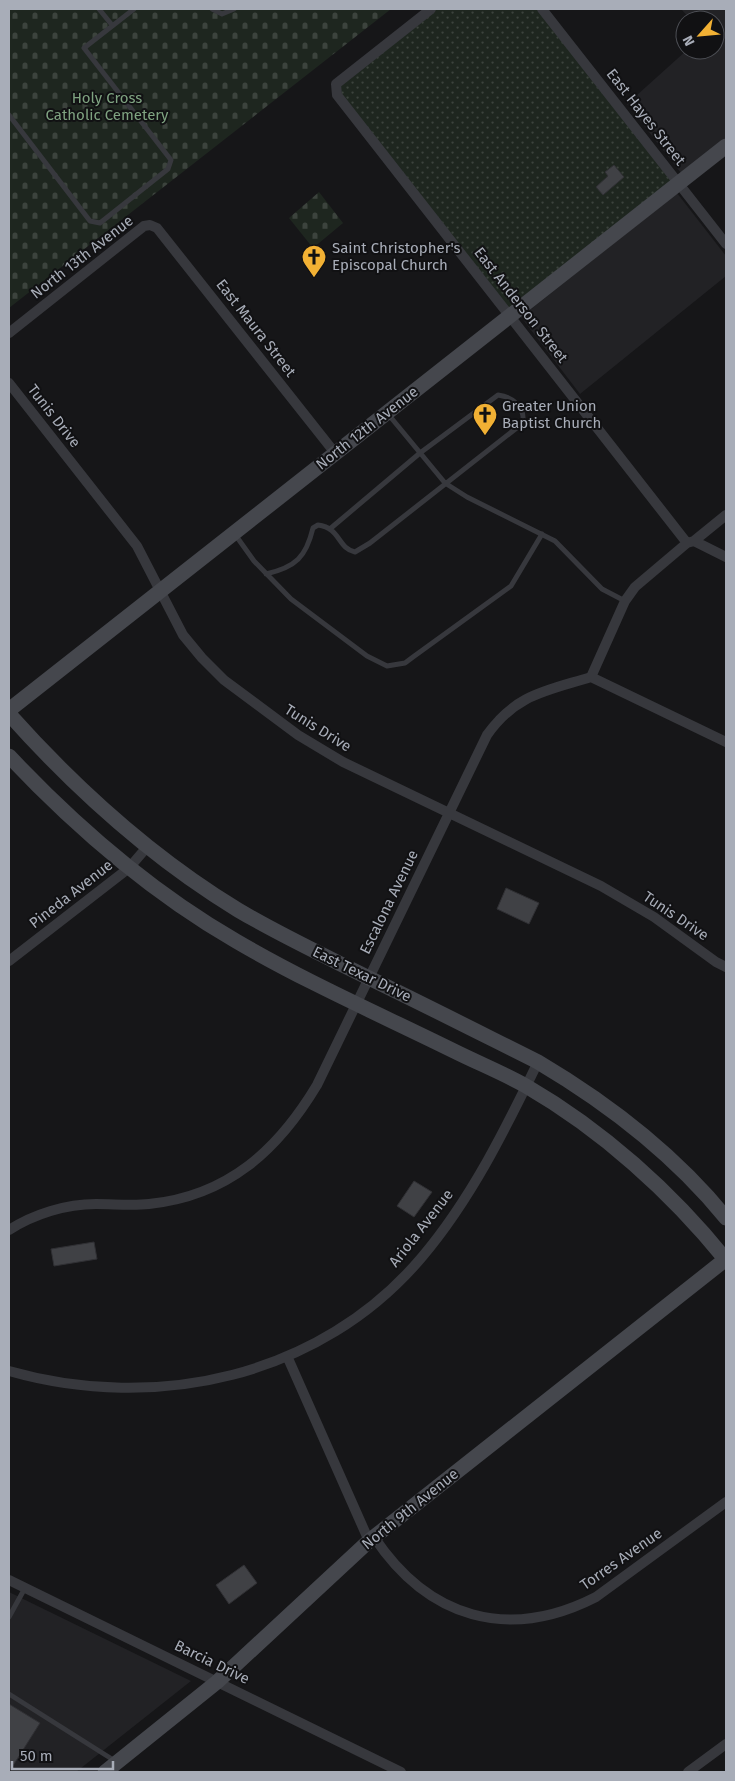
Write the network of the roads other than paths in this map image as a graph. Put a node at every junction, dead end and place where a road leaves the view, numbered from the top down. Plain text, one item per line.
1 (99, 9) edge
2 (134, 9) edge
3 (212, 9) edge
4 (234, 9) edge
5 (431, 9) edge
6 (542, 9) edge
7 (112, 26) junction
8 (9, 115) edge
9 (726, 146) edge
10 (679, 183) junction
11 (150, 225) joint
12 (726, 244) edge
13 (510, 316) junction
14 (9, 333) edge
15 (9, 383) edge
16 (387, 413) junction
17 (335, 453) junction
18 (420, 453) junction
19 (446, 483) junction
20 (726, 515) edge
21 (332, 528) junction
22 (234, 533) junction
23 (542, 534) junction
24 (691, 542) junction
25 (726, 557) edge
26 (266, 574) junction
27 (160, 591) junction
28 (625, 601) junction
29 (591, 677) junction
30 (9, 712) edge
31 (726, 742) edge
32 (9, 756) edge
33 (449, 814) junction
34 (147, 847) junction
35 (129, 868) junction
36 (9, 961) edge
37 (726, 967) edge
38 (370, 978) junction
39 (356, 1003) junction
40 (538, 1062) junction
41 (526, 1086) junction
42 (726, 1218) edge
43 (9, 1230) edge
44 (726, 1259) edge
45 (287, 1356) junction
46 (9, 1371) edge
47 (726, 1502) edge
48 (371, 1539) junction
49 (9, 1580) edge
50 (25, 1588) junction
51 (9, 1617) edge
52 (216, 1682) junction
53 (9, 1694) edge
54 (726, 1744) edge
55 (117, 1762) junction
56 (105, 1772) edge
57 (401, 1772) edge
58 (688, 1772) edge

1 - 7 lane
2 - 7 lane
3 - 4 lane
5 - 13 street, East Anderson Street
6 - 10 street, East Hayes Street
7 - 8 lane
9 - 10 street, North 12th Avenue
10 - 12 street, East Hayes Street
10 - 13 street, North 12th Avenue
11 - 14 street, North 13th Avenue
11 - 17 street, East Maura Street
13 - 16 street, North 12th Avenue
13 - 24 street, East Anderson Street
15 - 27 street, Tunis Drive
16 - 17 street, North 12th Avenue
16 - 18 lane
17 - 22 street, North 12th Avenue
18 - 19 lane
18 - 19 lane
18 - 21 lane
19 - 21 lane
19 - 23 lane
20 - 24 street
21 - 26 lane
22 - 26 lane
22 - 27 street, North 12th Avenue
23 - 26 lane
23 - 28 lane
24 - 25 street, East Anderson Street
24 - 28 street
27 - 30 street, North 12th Avenue
27 - 33 street, Tunis Drive
28 - 29 street
29 - 31 street
29 - 33 street, Escalona Avenue
30 - 34 street, East Texar Drive
32 - 35 street, East Texar Drive
33 - 37 street, Tunis Drive
33 - 38 street, Escalona Avenue
34 - 35 street, Pineda Avenue
34 - 38 street, East Texar Drive
35 - 36 street, Pineda Avenue
35 - 39 street, East Texar Drive
38 - 39 street, Escalona Avenue
38 - 40 street, East Texar Drive
39 - 41 street, East Texar Drive
39 - 43 street, Escalona Avenue
40 - 41 street, Ariola Avenue
40 - 42 street, East Texar Drive
41 - 44 street, East Texar Drive
41 - 45 street, Ariola Avenue
44 - 48 street, North 9th Avenue
45 - 46 street, Ariola Avenue
45 - 48 street, Torres Avenue
47 - 48 street, Torres Avenue
48 - 52 street, North 9th Avenue
49 - 50 street, Barcia Drive
50 - 51 lane
50 - 52 street, Barcia Drive
52 - 55 street, North 9th Avenue
52 - 57 street, Barcia Drive
53 - 55 lane
54 - 58 street
55 - 56 street, North 9th Avenue

